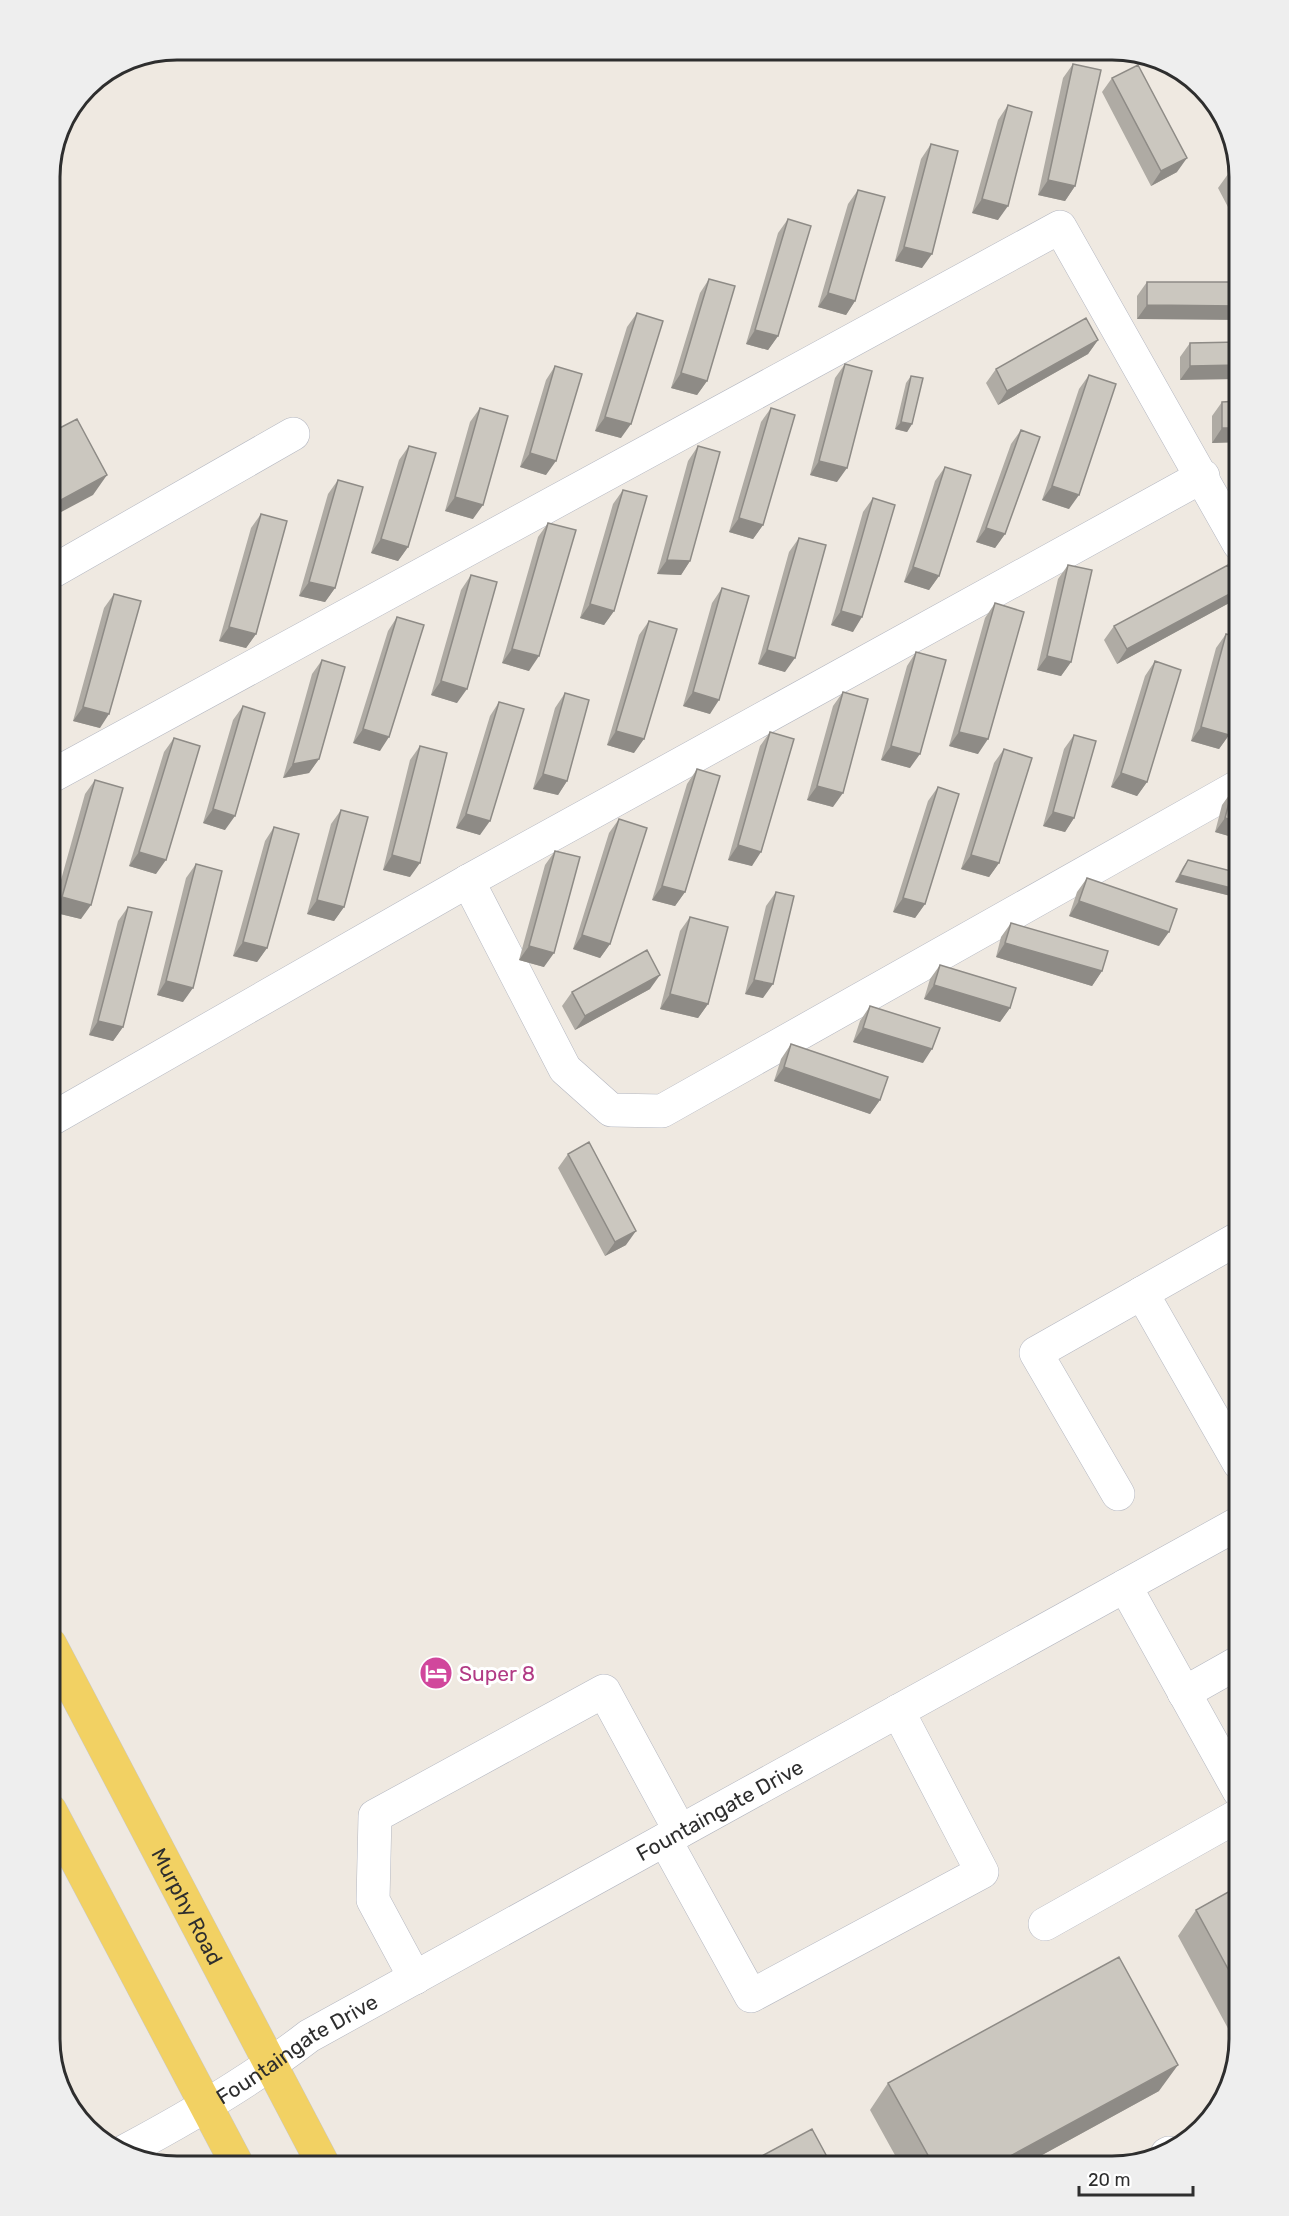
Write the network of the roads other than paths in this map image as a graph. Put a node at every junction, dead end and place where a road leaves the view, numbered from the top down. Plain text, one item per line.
1 (293, 434) dead end
2 (1203, 476) junction
3 (1229, 525) edge
4 (60, 567) edge
5 (60, 772) edge
6 (1229, 792) edge
7 (468, 881) junction
8 (60, 1114) edge
9 (1229, 1244) edge
10 (1142, 1293) junction
11 (1229, 1446) edge
12 (1118, 1494) dead end
13 (1229, 1529) edge
14 (1125, 1586) junction
15 (60, 1663) edge
16 (1229, 1668) edge
17 (1184, 1693) junction
18 (898, 1711) junction
19 (1229, 1773) edge
20 (1229, 1821) edge
21 (60, 1829) edge
22 (672, 1836) junction
23 (1045, 1924) dead end
24 (415, 1978) junction
25 (271, 2066) junction
26 (207, 2107) junction
27 (132, 2147) edge
28 (233, 2156) edge
29 (319, 2156) edge

1 - 4 street
2 - 3 street
2 - 5 street
2 - 7 street
6 - 7 street
7 - 8 street
9 - 10 street
10 - 11 street
10 - 12 street
13 - 14 street, Fountaingate Drive
14 - 17 street
14 - 18 street, Fountaingate Drive
15 - 25 main road, Murphy Road
16 - 17 street
17 - 19 street
18 - 22 street, Fountaingate Drive
18 - 22 street
20 - 23 street
21 - 26 main road
22 - 24 street, Fountaingate Drive
22 - 24 street
24 - 25 street, Fountaingate Drive
25 - 26 street, Fountaingate Drive
25 - 29 main road, Murphy Road
26 - 27 street, Fountaingate Drive
26 - 28 main road

